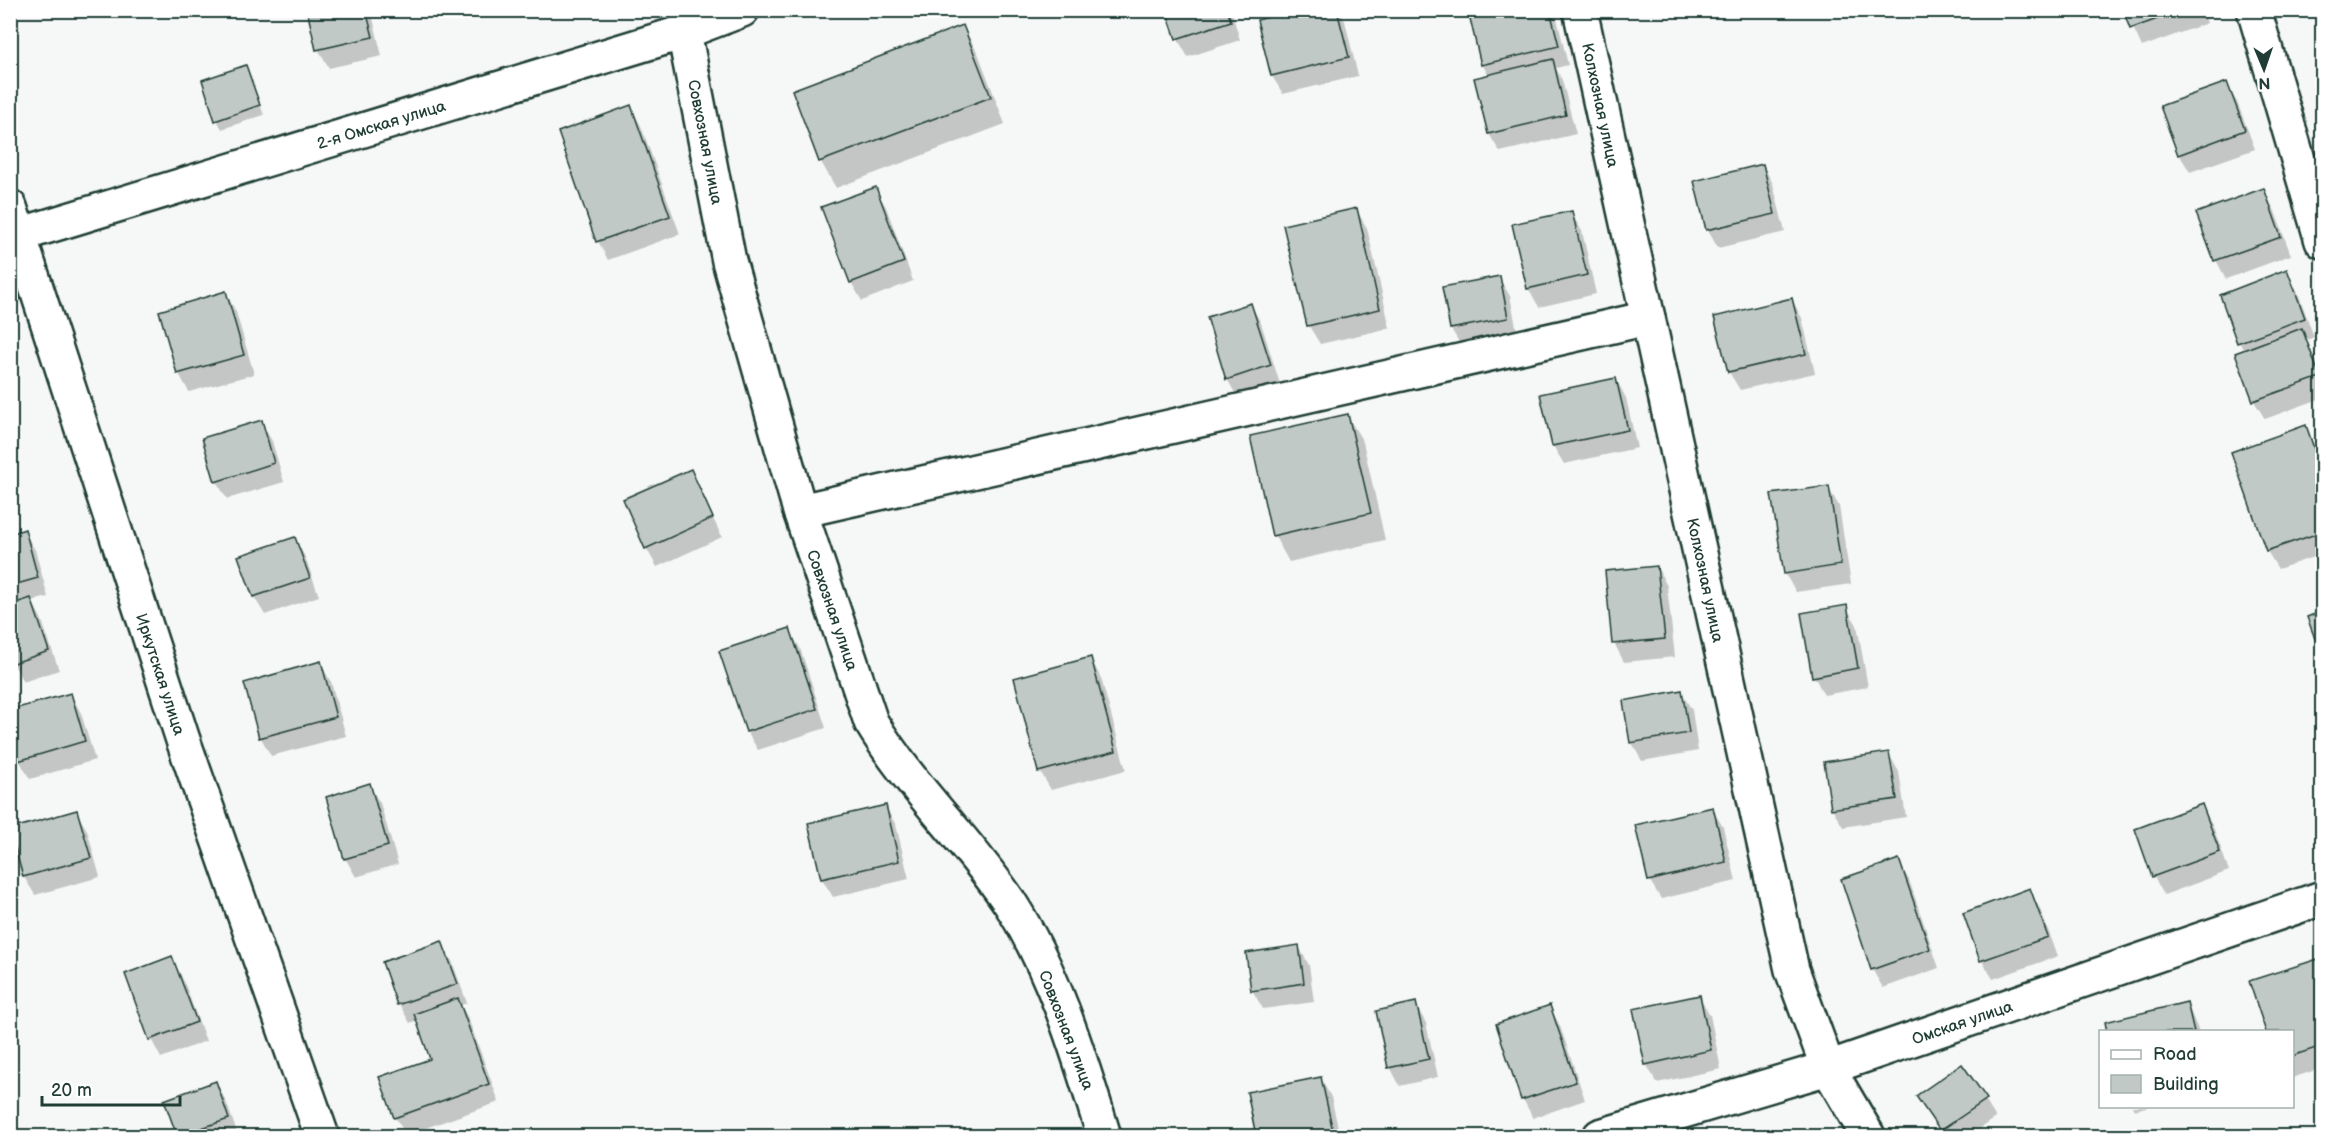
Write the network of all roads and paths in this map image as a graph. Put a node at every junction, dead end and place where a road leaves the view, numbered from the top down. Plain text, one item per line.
1 (742, 10) edge
2 (1580, 10) edge
3 (2254, 10) edge
4 (684, 32) junction
5 (15, 221) edge
6 (2322, 241) edge
7 (1648, 318) junction
8 (800, 511) junction
9 (2322, 898) edge
10 (1828, 1068) junction
11 (322, 1137) edge
12 (1104, 1137) edge
13 (1600, 1137) edge
14 (1868, 1137) edge

1 - 4 street, 2-я Омская улица
2 - 7 street, Колхозная улица
3 - 6 street
4 - 5 street, 2-я Омская улица
4 - 8 street, Совхозная улица
5 - 11 street, Иркутская улица
7 - 8 street
7 - 10 street, Колхозная улица
8 - 12 street, Совхозная улица
9 - 10 street, Омская улица
10 - 13 street, Омская улица
10 - 14 street, Колхозная улица

